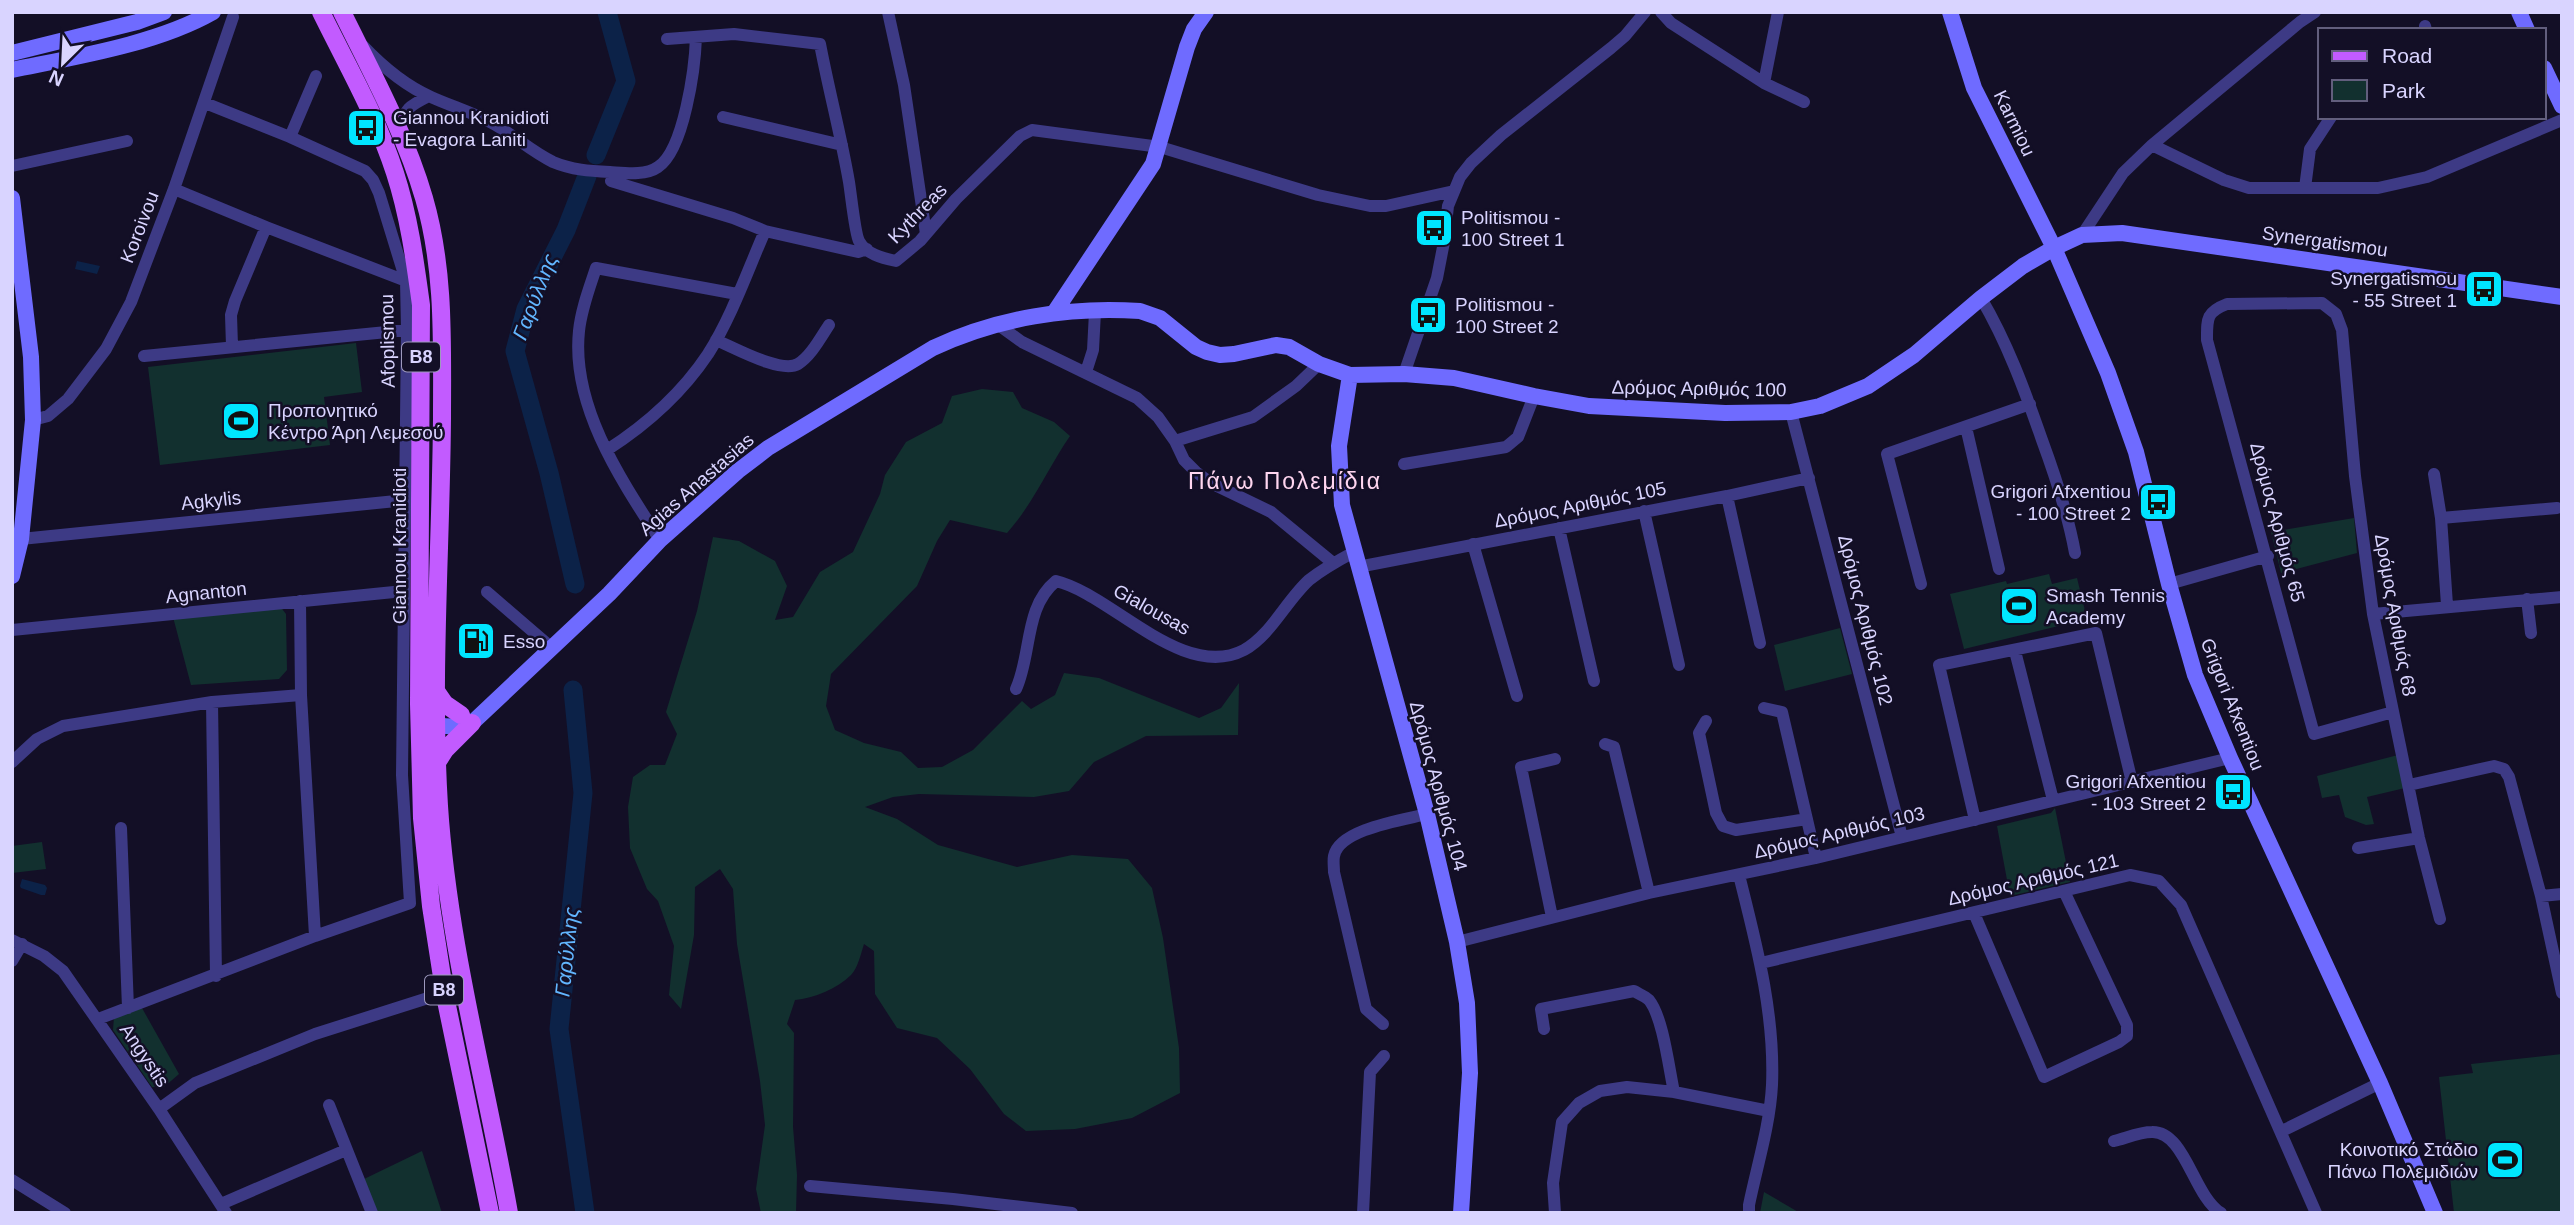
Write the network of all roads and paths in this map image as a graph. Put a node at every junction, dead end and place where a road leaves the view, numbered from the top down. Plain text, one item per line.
1 (164, 12) edge
2 (213, 12) edge
3 (321, 12) edge
4 (342, 12) edge
5 (888, 12) edge
6 (1206, 12) edge
7 (1645, 12) edge
8 (1661, 12) edge
9 (1778, 12) edge
10 (1950, 12) edge
11 (2315, 12) edge
12 (2519, 12) edge
13 (233, 17) dead end
14 (2526, 28) edge
15 (354, 35) junction
16 (696, 37) junction
17 (667, 39) dead end
18 (12, 53) edge
19 (12, 70) edge
20 (2546, 72) edge
21 (316, 76) dead end
22 (1764, 83) junction
23 (429, 96) junction
24 (1804, 102) dead end
25 (205, 103) junction
26 (2562, 106) edge
27 (723, 117) dead end
28 (2330, 119) edge
29 (2562, 120) edge
30 (399, 130) junction
31 (290, 137) junction
32 (127, 141) dead end
33 (842, 145) junction
34 (2152, 145) junction
35 (1160, 147) junction
36 (12, 166) edge
37 (611, 181) dead end
38 (2305, 188) junction
39 (174, 189) junction
40 (1454, 191) junction
41 (12, 198) edge
42 (14, 224) edge
43 (266, 227) junction
44 (765, 231) junction
45 (926, 234) junction
46 (2082, 235) junction
47 (2054, 248) junction
48 (867, 249) junction
49 (406, 281) junction
50 (737, 294) junction
51 (2562, 297) edge
52 (1981, 298) junction
53 (1095, 312) junction
54 (1054, 313) junction
55 (2207, 320) joint
56 (997, 324) junction
57 (829, 325) dead end
58 (407, 330) junction
59 (716, 340) junction
60 (232, 346) junction
61 (144, 356) dead end
62 (1318, 364) junction
63 (1086, 372) junction
64 (1404, 374) junction
65 (1350, 375) junction
66 (1534, 397) junction
67 (2030, 404) junction
68 (1791, 412) junction
69 (33, 420) junction
70 (1966, 427) junction
71 (1175, 441) junction
72 (607, 450) junction
73 (1404, 464) dead end
74 (2434, 474) dead end
75 (1810, 478) junction
76 (1727, 496) junction
77 (406, 500) junction
78 (2557, 508) dead end
79 (1644, 511) junction
80 (2441, 518) junction
81 (1559, 528) junction
82 (21, 539) junction
83 (660, 540) junction
84 (1473, 544) junction
85 (2075, 553) dead end
86 (2268, 556) junction
87 (1356, 559) junction
88 (1333, 563) junction
89 (1999, 569) dead end
90 (13, 571) edge
91 (1921, 584) dead end
92 (2169, 584) junction
93 (404, 591) junction
94 (487, 592) dead end
95 (2562, 597) edge
96 (2527, 599) junction
97 (300, 601) junction
98 (2446, 606) junction
99 (2373, 614) junction
100 (12, 630) edge
101 (2531, 633) dead end
102 (1759, 643) dead end
103 (552, 648) junction
104 (2015, 650) junction
105 (1679, 665) dead end
106 (1594, 681) dead end
107 (1016, 690) dead end
108 (436, 691) junction
109 (301, 695) junction
110 (1517, 696) dead end
111 (212, 702) junction
112 (1764, 708) dead end
113 (2393, 712) junction
114 (471, 717) junction
115 (431, 720) junction
116 (1706, 721) dead end
117 (1605, 744) dead end
118 (2230, 758) junction
119 (1555, 759) dead end
120 (438, 761) junction
121 (12, 762) edge
122 (2132, 782) junction
123 (2409, 785) junction
124 (2053, 800) junction
125 (1427, 814) junction
126 (1807, 819) junction
127 (1975, 820) junction
128 (121, 828) dead end
129 (1902, 837) junction
130 (2419, 838) junction
131 (2358, 848) dead end
132 (1816, 858) junction
133 (1739, 875) junction
134 (2064, 891) junction
135 (1649, 893) junction
136 (2562, 894) edge
137 (2541, 896) junction
138 (1974, 913) junction
139 (1552, 917) junction
140 (2440, 919) dead end
141 (315, 936) junction
142 (17, 942) edge
143 (1457, 942) junction
144 (12, 961) edge
145 (1761, 963) junction
146 (216, 975) junction
147 (2562, 993) edge
148 (445, 996) junction
149 (128, 1008) junction
150 (98, 1020) junction
151 (1383, 1024) dead end
152 (1544, 1029) dead end
153 (1384, 1056) dead end
154 (2381, 1083) junction
155 (1674, 1093) junction
156 (329, 1105) dead end
157 (159, 1109) junction
158 (1769, 1111) junction
159 (2282, 1131) junction
160 (2114, 1142) dead end
161 (346, 1150) junction
162 (12, 1180) edge
163 (810, 1186) dead end
164 (224, 1208) edge
165 (1050, 1211) edge
166 (65, 1213) edge
167 (372, 1213) edge
168 (489, 1213) edge
169 (509, 1213) edge
170 (1072, 1213) edge
171 (1363, 1213) edge
172 (1461, 1213) edge
173 (1556, 1213) edge
174 (1749, 1213) edge
175 (2221, 1213) edge
176 (2316, 1213) edge
177 (2435, 1213) edge

1 - 18 street
2 - 19 street
3 - 115 main road, Giannou Kranidioti / B8
4 - 15 main road, Giannou Kranidioti / B8
5 - 45 street
6 - 35 street
7 - 40 street
8 - 22 street
9 - 22 street
10 - 47 street, Karmiou
11 - 34 street
12 - 14 street
13 - 25 street, Koroivou
15 - 23 street
15 - 30 main road, Giannou Kranidioti / B8
16 - 17 street
16 - 23 street
16 - 33 street, Kythreas
20 - 26 street
21 - 31 street
22 - 24 street
23 - 30 street
25 - 31 street, Afoplismou
25 - 39 street, Koroivou
27 - 33 street
28 - 38 street
29 - 38 street
30 - 108 main road, Giannou Kranidioti / B8
31 - 49 street, Afoplismou
32 - 36 street
33 - 48 street, Kythreas
34 - 38 street
34 - 46 street
35 - 40 street
35 - 45 street, Kythreas
35 - 54 street
37 - 44 street
39 - 43 street
39 - 69 street, Koroivou
40 - 64 street
41 - 42 street
42 - 69 street
43 - 49 street
43 - 60 street
44 - 48 street
44 - 50 street
45 - 48 street, Kythreas
46 - 47 street, Δρόμος Αριθμός 100
46 - 51 street, Synergatismou
47 - 52 street, Δρόμος Αριθμός 100
47 - 92 street, Grigori Afxentiou
49 - 58 street, Afoplismou
50 - 59 street
50 - 72 street
52 - 67 street
52 - 68 street, Δρόμος Αριθμός 100
53 - 54 street, Agias Anastasias
53 - 62 street, Agias Anastasias
53 - 63 street
54 - 56 street, Agias Anastasias
55 - 86 street, Δρόμος Αριθμός 65
55 - 99 street, Δρόμος Αριθμός 68
56 - 63 street
56 - 83 street, Agias Anastasias
57 - 59 street
58 - 60 street
58 - 77 street, Afoplismou
59 - 72 street
60 - 61 street
62 - 65 street, Agias Anastasias
62 - 71 street
63 - 71 street
64 - 65 street, Δρόμος Αριθμός 100
64 - 66 street, Δρόμος Αριθμός 100
65 - 87 street, Δρόμος Αριθμός 104
66 - 68 street, Δρόμος Αριθμός 100
66 - 73 street
67 - 70 street
67 - 85 street
68 - 75 street, Δρόμος Αριθμός 102
69 - 82 street
70 - 89 street
70 - 91 street
71 - 88 street
72 - 83 street
74 - 80 street
75 - 76 street, Δρόμος Αριθμός 105
75 - 129 street, Δρόμος Αριθμός 102
76 - 79 street, Δρόμος Αριθμός 105
76 - 102 street
77 - 82 street, Agkylis
77 - 93 street, Afoplismou
78 - 80 street
79 - 81 street, Δρόμος Αριθμός 105
79 - 105 street
80 - 98 street
81 - 84 street, Δρόμος Αριθμός 105
81 - 106 street
82 - 90 street
83 - 103 street, Agias Anastasias
84 - 87 street, Δρόμος Αριθμός 105
84 - 110 street
86 - 92 street
86 - 113 street, Δρόμος Αριθμός 65
87 - 88 street, Gialousas
87 - 125 street, Δρόμος Αριθμός 104
88 - 107 street, Gialousas
92 - 118 street, Grigori Afxentiou
93 - 97 street, Agnanton
93 - 141 street, Afoplismou
94 - 103 street
95 - 96 street
96 - 98 street
96 - 101 street
97 - 100 street, Agnanton
97 - 109 street
98 - 99 street
99 - 113 street, Δρόμος Αριθμός 68
103 - 114 street, Agias Anastasias
104 - 122 street
104 - 124 street
104 - 127 street
108 - 114 main road
108 - 115 main road, Giannou Kranidioti / B8
109 - 111 street
109 - 141 street
111 - 121 street
111 - 146 street
112 - 126 street
113 - 123 street, Δρόμος Αριθμός 68
114 - 115 street
114 - 120 main road
115 - 120 main road, B8
115 - 148 main road, B8
116 - 126 street
117 - 135 street
118 - 122 street, Δρόμος Αριθμός 103
118 - 154 street, Grigori Afxentiou
119 - 139 street
120 - 169 main road, B8
122 - 124 street, Δρόμος Αριθμός 103
123 - 130 street, Δρόμος Αριθμός 68
123 - 137 street
124 - 127 street, Δρόμος Αριθμός 103
125 - 143 street, Δρόμος Αριθμός 104
125 - 151 street
126 - 132 street
127 - 129 street, Δρόμος Αριθμός 103
128 - 149 street
129 - 132 street, Δρόμος Αριθμός 103
130 - 131 street
130 - 140 street, Δρόμος Αριθμός 68
132 - 133 street, Δρόμος Αριθμός 103
133 - 135 street, Δρόμος Αριθμός 103
133 - 145 street
134 - 138 street, Δρόμος Αριθμός 121
134 - 138 street
134 - 159 street, Δρόμος Αριθμός 121
135 - 139 street, Δρόμος Αριθμός 103
136 - 137 street
137 - 147 street
138 - 145 street, Δρόμος Αριθμός 121
139 - 143 street, Δρόμος Αριθμός 103
141 - 146 street
142 - 144 street
142 - 150 street, Angystis
143 - 172 street, Δρόμος Αριθμός 104
145 - 158 street
146 - 149 street
148 - 157 street
148 - 168 main road, B8
149 - 150 street
150 - 157 street, Angystis
152 - 155 street
153 - 171 street
154 - 159 street
154 - 177 street, Grigori Afxentiou
155 - 158 street
155 - 173 street
156 - 161 street
157 - 164 street, Angystis
158 - 174 street
159 - 176 street, Δρόμος Αριθμός 121
160 - 175 street
161 - 164 street
161 - 167 street
162 - 166 street
163 - 165 street
165 - 170 street

